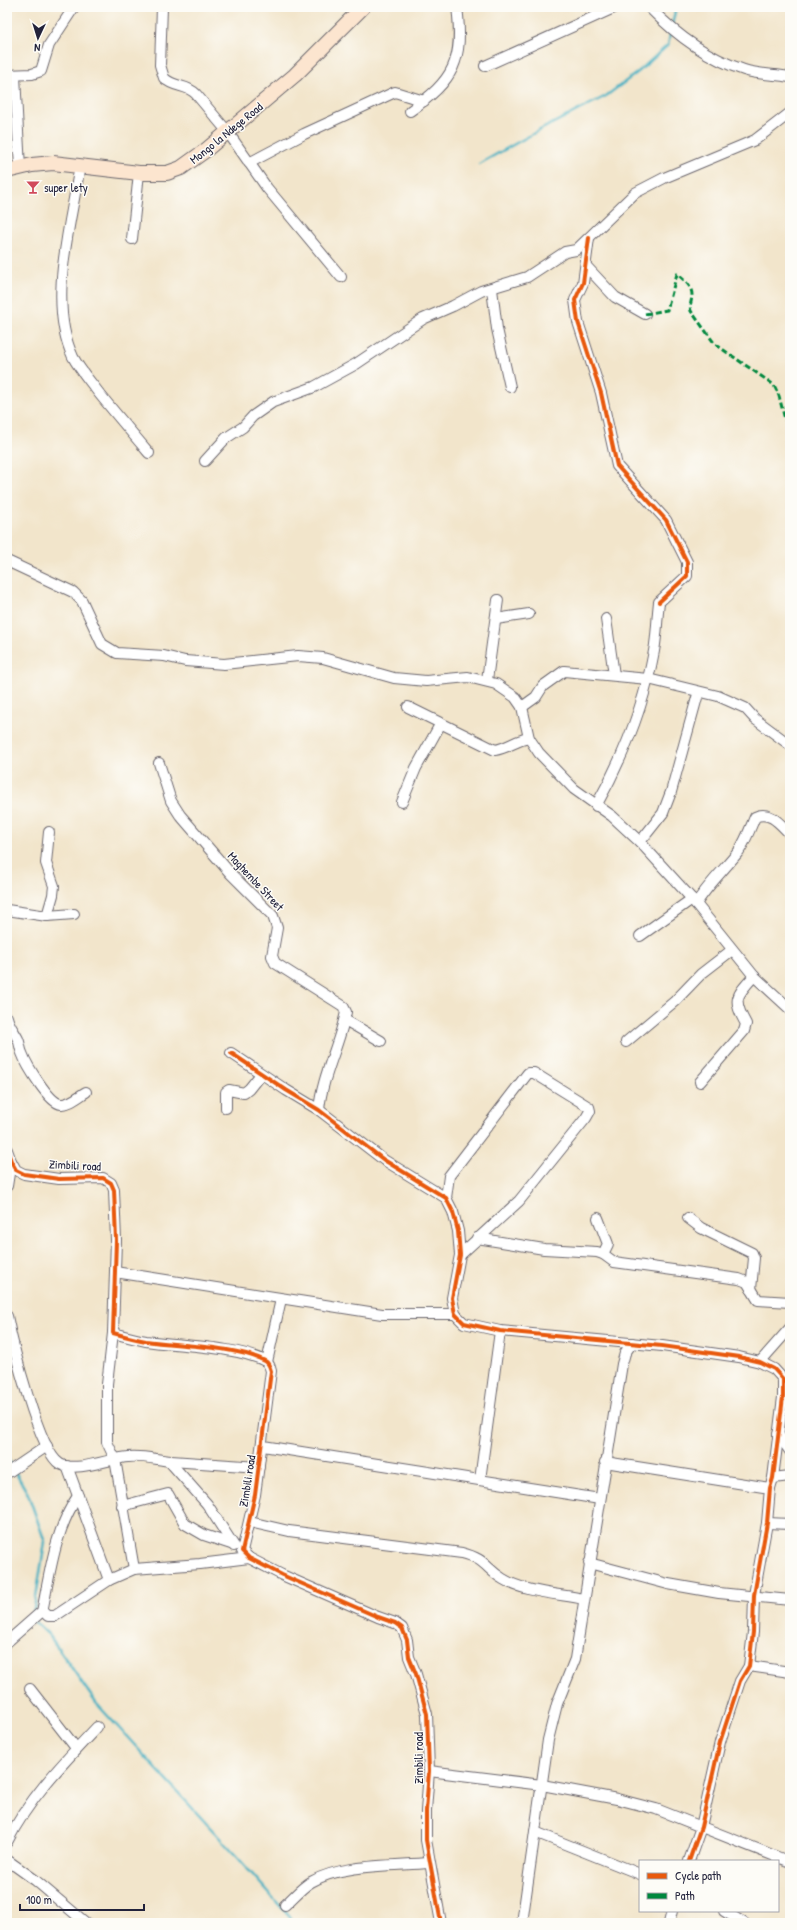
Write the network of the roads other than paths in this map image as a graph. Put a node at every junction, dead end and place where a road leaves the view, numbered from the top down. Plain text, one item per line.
1 (74, 7) edge
2 (162, 7) edge
3 (363, 7) edge
4 (457, 7) edge
5 (616, 7) edge
6 (649, 7) edge
7 (485, 66) dead end
8 (11, 75) edge
9 (790, 77) edge
10 (424, 101) junction
11 (410, 111) dead end
12 (790, 113) edge
13 (227, 131) junction
14 (249, 163) junction
15 (80, 165) junction
16 (14, 169) edge
17 (139, 173) junction
18 (589, 238) junction
19 (132, 240) dead end
20 (586, 266) junction
21 (341, 277) dead end
22 (492, 289) junction
23 (645, 314) dead end
24 (510, 387) dead end
25 (149, 453) dead end
26 (205, 461) dead end
27 (7, 561) edge
28 (498, 600) dead end
29 (529, 614) dead end
30 (496, 619) junction
31 (606, 619) dead end
32 (614, 675) junction
33 (648, 679) junction
34 (487, 680) junction
35 (698, 694) dead end
36 (408, 706) dead end
37 (522, 707) junction
38 (441, 723) junction
39 (529, 738) junction
40 (790, 745) edge
41 (159, 763) dead end
42 (402, 802) dead end
43 (596, 806) junction
44 (49, 832) dead end
45 (790, 834) edge
46 (640, 842) junction
47 (694, 901) junction
48 (7, 910) edge
49 (74, 914) dead end
50 (47, 916) junction
51 (640, 936) dead end
52 (732, 950) junction
53 (754, 976) junction
54 (788, 1003) edge
55 (7, 1017) edge
56 (345, 1020) junction
57 (381, 1041) dead end
58 (626, 1042) dead end
59 (231, 1053) dead end
60 (261, 1074) junction
61 (700, 1082) dead end
62 (86, 1092) dead end
63 (226, 1108) dead end
64 (319, 1110) junction
65 (7, 1150) edge
66 (11, 1161) junction
67 (7, 1186) edge
68 (446, 1198) junction
69 (598, 1218) dead end
70 (688, 1218) dead end
71 (477, 1238) junction
72 (603, 1254) junction
73 (460, 1255) junction
74 (115, 1272) junction
75 (751, 1289) junction
76 (281, 1299) junction
77 (790, 1302) edge
78 (455, 1314) junction
79 (7, 1316) edge
80 (790, 1328) edge
81 (500, 1331) junction
82 (113, 1333) junction
83 (632, 1343) junction
84 (267, 1362) junction
85 (760, 1362) junction
86 (786, 1397) edge
87 (778, 1434) junction
88 (47, 1446) junction
89 (263, 1446) junction
90 (790, 1451) edge
91 (115, 1459) junction
92 (169, 1461) junction
93 (606, 1462) junction
94 (67, 1466) junction
95 (259, 1467) junction
96 (7, 1473) edge
97 (790, 1476) edge
98 (773, 1478) junction
99 (480, 1480) junction
100 (770, 1488) junction
101 (78, 1496) junction
102 (600, 1499) junction
103 (122, 1506) junction
104 (250, 1522) junction
105 (767, 1523) junction
106 (790, 1524) edge
107 (231, 1544) junction
108 (245, 1555) junction
109 (589, 1563) junction
110 (134, 1569) junction
111 (109, 1580) junction
112 (754, 1595) junction
113 (584, 1599) junction
114 (790, 1600) edge
115 (42, 1612) junction
116 (7, 1642) edge
117 (749, 1666) junction
118 (790, 1672) edge
119 (30, 1689) dead end
120 (96, 1727) dead end
121 (76, 1748) junction
122 (429, 1771) junction
123 (542, 1785) junction
124 (701, 1828) junction
125 (535, 1832) junction
126 (7, 1842) edge
127 (7, 1860) edge
128 (689, 1860) edge
129 (790, 1862) edge
130 (429, 1863) junction
131 (639, 1874) edge
132 (285, 1905) dead end
133 (672, 1912) edge
134 (726, 1912) edge
135 (86, 1923) edge
136 (441, 1923) edge
137 (522, 1923) edge
138 (669, 1923) edge
139 (744, 1923) edge

1 - 8 street
2 - 13 street
3 - 13 street, Mongo la Ndege Road
4 - 10 street
5 - 7 street
6 - 9 street
8 - 16 street
10 - 11 street
10 - 14 street
12 - 18 street
13 - 14 street
13 - 17 street, Mongo la Ndege Road
14 - 21 street
15 - 16 street, Mongo la Ndege Road
15 - 17 street, Mongo la Ndege Road
15 - 25 street
17 - 19 street
18 - 20 street
18 - 22 street
20 - 23 street
20 - 33 street
22 - 24 street
22 - 26 street
27 - 34 street
28 - 30 street
29 - 30 street
30 - 34 street
31 - 32 street
32 - 33 street
32 - 37 street
33 - 40 street
33 - 43 street
34 - 37 street
35 - 46 street
36 - 38 street
37 - 39 street
38 - 39 street
38 - 42 street
39 - 43 street
41 - 56 street, Maghembe Street
43 - 46 street
44 - 50 street
45 - 47 street
46 - 47 street
47 - 51 street
47 - 52 street
48 - 50 street
49 - 50 street
52 - 53 street
52 - 58 street
53 - 54 street
53 - 61 street
55 - 62 street
56 - 57 street
56 - 64 street
59 - 60 street
60 - 63 street
60 - 64 street
64 - 68 street
65 - 66 street, Zimbili road
66 - 67 street
66 - 74 street, Zimbili road
68 - 71 street
68 - 73 street
69 - 72 street
70 - 75 street
71 - 72 street
71 - 73 street
72 - 75 street
73 - 78 street
74 - 76 street
74 - 82 street, Zimbili road
75 - 77 street
76 - 78 street
76 - 84 street
78 - 81 street
79 - 88 street
80 - 85 street
81 - 83 street
81 - 99 street
82 - 84 street
82 - 91 street, Zimbili road
83 - 85 street
83 - 93 street
84 - 89 street, Zimbili road
85 - 86 street
86 - 87 street
87 - 90 street
87 - 98 street
88 - 94 street
88 - 96 street
89 - 95 street, Zimbili road
89 - 99 street
91 - 92 street
91 - 94 street
91 - 103 street, Zimbili road
92 - 95 street
92 - 107 street
93 - 100 street
93 - 102 street
94 - 101 street
95 - 104 street, Zimbili road
97 - 98 street
98 - 100 street
99 - 102 street
100 - 105 street
101 - 111 street
101 - 115 street
102 - 109 street
103 - 107 street
103 - 110 street, Zimbili road
104 - 108 street, Zimbili road
104 - 113 street
105 - 106 street
105 - 112 street
107 - 108 street
108 - 110 street
108 - 122 street, Zimbili road
109 - 112 street
109 - 113 street
110 - 111 street
111 - 115 street
112 - 114 street
112 - 117 street
113 - 123 street
115 - 116 street
117 - 118 street
117 - 124 street
119 - 121 street
120 - 121 street
121 - 126 street
122 - 123 street
122 - 130 street, Zimbili road
123 - 124 street
123 - 125 street
124 - 128 street
124 - 129 street
125 - 131 street
125 - 137 street
127 - 135 street
130 - 132 street
130 - 136 street, Zimbili road
133 - 138 street
134 - 139 street

